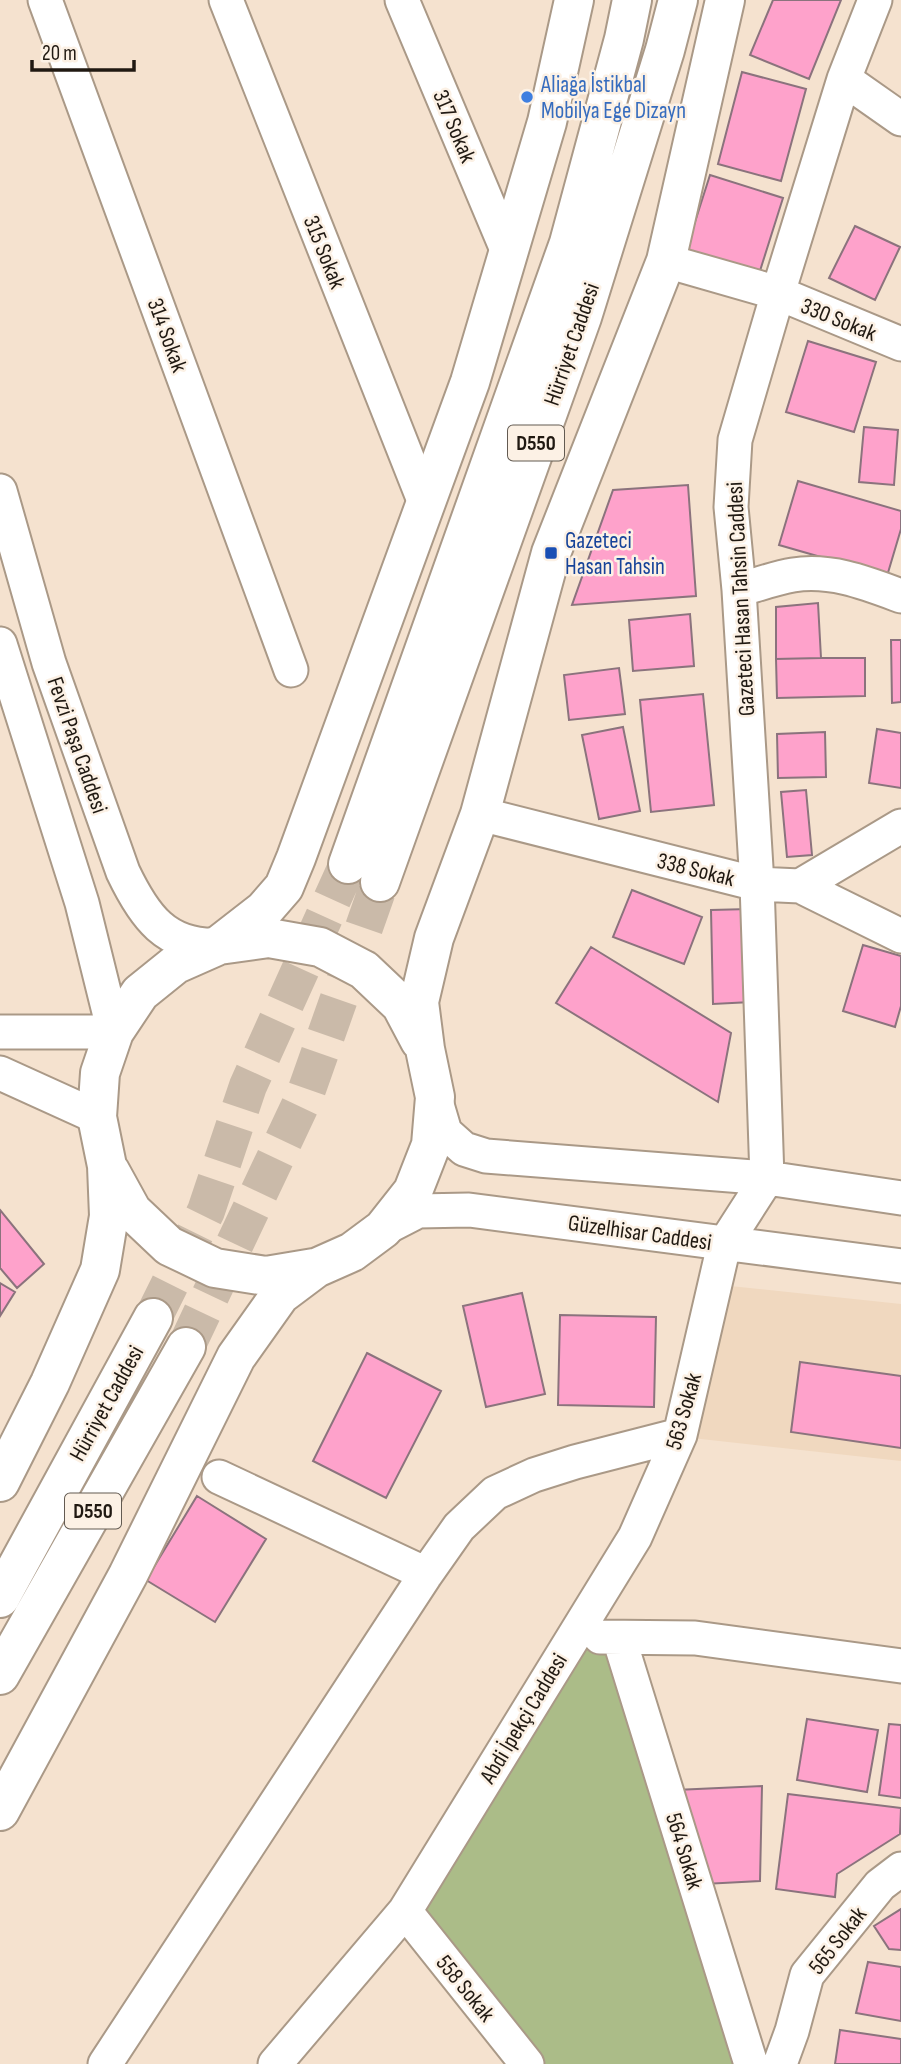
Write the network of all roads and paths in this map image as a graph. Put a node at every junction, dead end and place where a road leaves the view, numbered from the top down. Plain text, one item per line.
1 (45, 0) edge
2 (226, 0) edge
3 (402, 0) edge
4 (575, 0) edge
5 (632, 0) edge
6 (678, 0) edge
7 (725, 0) edge
8 (875, 0) edge
9 (844, 79) junction
10 (901, 119) edge
11 (508, 252) junction
12 (666, 261) junction
13 (778, 293) junction
14 (901, 344) edge
15 (0, 491) edge
16 (425, 503) junction
17 (739, 590) junction
18 (901, 596) edge
19 (0, 644) edge
20 (290, 670) dead end
21 (480, 814) junction
22 (901, 826) edge
23 (757, 884) junction
24 (800, 886) junction
25 (901, 936) edge
26 (219, 945) junction
27 (0, 1032) edge
28 (114, 1032) junction
29 (425, 1049) junction
30 (0, 1073) edge
31 (435, 1097) junction
32 (97, 1117) junction
33 (107, 1167) junction
34 (767, 1178) junction
35 (901, 1198) edge
36 (383, 1229) junction
37 (724, 1245) junction
38 (901, 1266) edge
39 (317, 1268) junction
40 (153, 1318) tunnel mouth
41 (186, 1347) tunnel mouth
42 (680, 1435) junction
43 (219, 1477) dead end
44 (0, 1482) edge
45 (426, 1574) junction
46 (0, 1598) edge
47 (573, 1635) junction
48 (619, 1638) junction
49 (901, 1666) edge
50 (0, 1675) edge
51 (0, 1811) edge
52 (901, 1869) edge
53 (405, 1911) junction
54 (105, 2064) edge
55 (275, 2064) edge
56 (527, 2064) edge
57 (751, 2064) edge
58 (780, 2064) edge

1 - 20 street, 314 Sokak
2 - 16 street, 315 Sokak
3 - 11 street, 317 Sokak
4 - 11 highway
5 - 6 highway, Hürriyet Caddesi / D550
7 - 12 highway
8 - 9 street, Gazeteci Hasan Tahsin Caddesi
9 - 10 street
9 - 13 street, Gazeteci Hasan Tahsin Caddesi
11 - 16 highway
12 - 13 street, 330 Sokak
12 - 21 highway
13 - 14 street, 330 Sokak
13 - 17 street, Gazeteci Hasan Tahsin Caddesi
15 - 26 street, Fevzi Paşa Caddesi
16 - 26 highway
17 - 18 street
17 - 23 street, Gazeteci Hasan Tahsin Caddesi
19 - 28 street, Fevzi Paşa Caddesi
21 - 23 street, 338 Sokak
21 - 29 highway
22 - 24 street
23 - 24 street, 338 Sokak
23 - 34 street, Gazeteci Hasan Tahsin Caddesi
24 - 25 street
26 - 28 highway
26 - 29 highway
27 - 28 street
28 - 32 highway
29 - 31 highway
30 - 32 street
31 - 34 street
31 - 36 highway
32 - 33 highway
33 - 39 highway
33 - 44 highway
34 - 35 street
34 - 37 street, 563 Sokak
36 - 37 street, Güzelhisar Caddesi
36 - 39 highway
37 - 38 street, Güzelhisar Caddesi
37 - 42 street, 563 Sokak
39 - 51 highway
40 - 46 highway, Hürriyet Caddesi / D550
41 - 50 highway, Hürriyet Caddesi / D550
42 - 45 street
42 - 47 street, 563 Sokak
43 - 45 street
45 - 54 street
47 - 48 street, Abdi İpekçi Caddesi
47 - 53 street, Abdi İpekçi Caddesi
48 - 49 street, Abdi İpekçi Caddesi
48 - 57 street, 564 Sokak
52 - 58 street, 565 Sokak
53 - 55 street, Abdi İpekçi Caddesi
53 - 56 street, 558 Sokak

